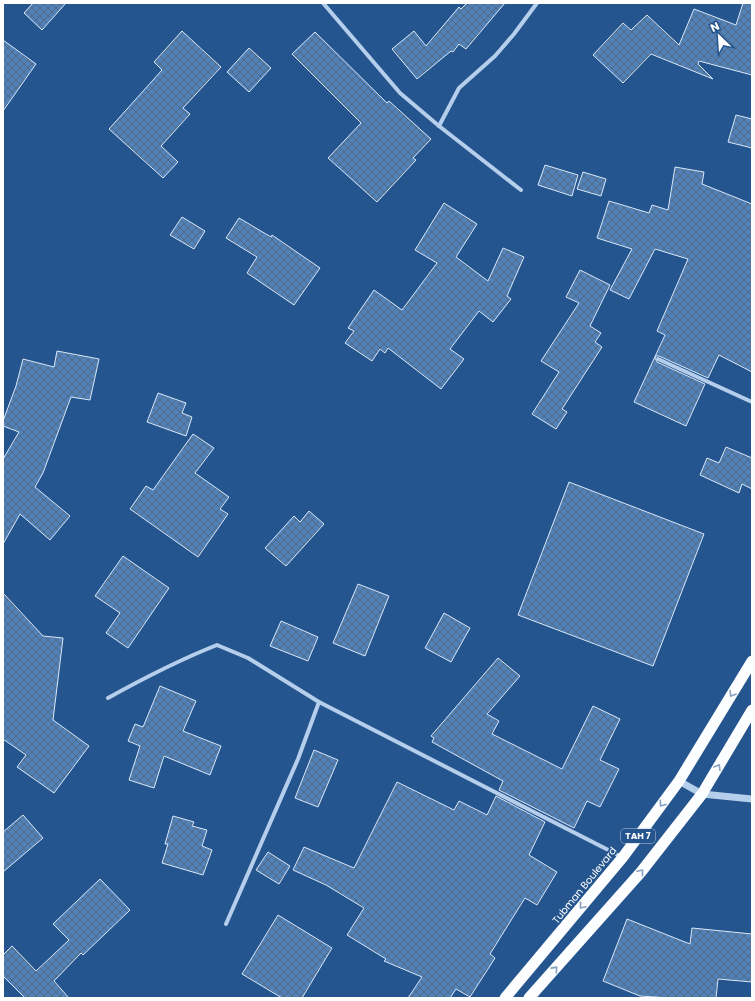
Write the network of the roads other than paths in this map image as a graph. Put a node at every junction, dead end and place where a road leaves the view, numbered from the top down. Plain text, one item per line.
1 (323, 3) edge
2 (537, 3) edge
3 (439, 126) junction
4 (520, 190) dead end
5 (658, 359) dead end
6 (752, 402) edge
7 (752, 661) edge
8 (108, 698) dead end
9 (319, 702) junction
10 (752, 710) edge
11 (679, 781) junction
12 (702, 794) junction
13 (752, 799) edge
14 (623, 857) junction
15 (226, 924) dead end
16 (505, 998) edge
17 (529, 998) edge

1 - 3 street
2 - 3 street
3 - 4 street
5 - 6 street
7 -> 11 highway, Tubman Boulevard / TAH 7
8 - 9 street
9 - 14 street
9 - 15 street
12 -> 10 highway, TAH 7
11 - 12 street
11 -> 14 highway, Tubman Boulevard / TAH 7
12 - 13 street
17 -> 12 highway, TAH 7
14 -> 16 highway, Tubman Boulevard / TAH 7

